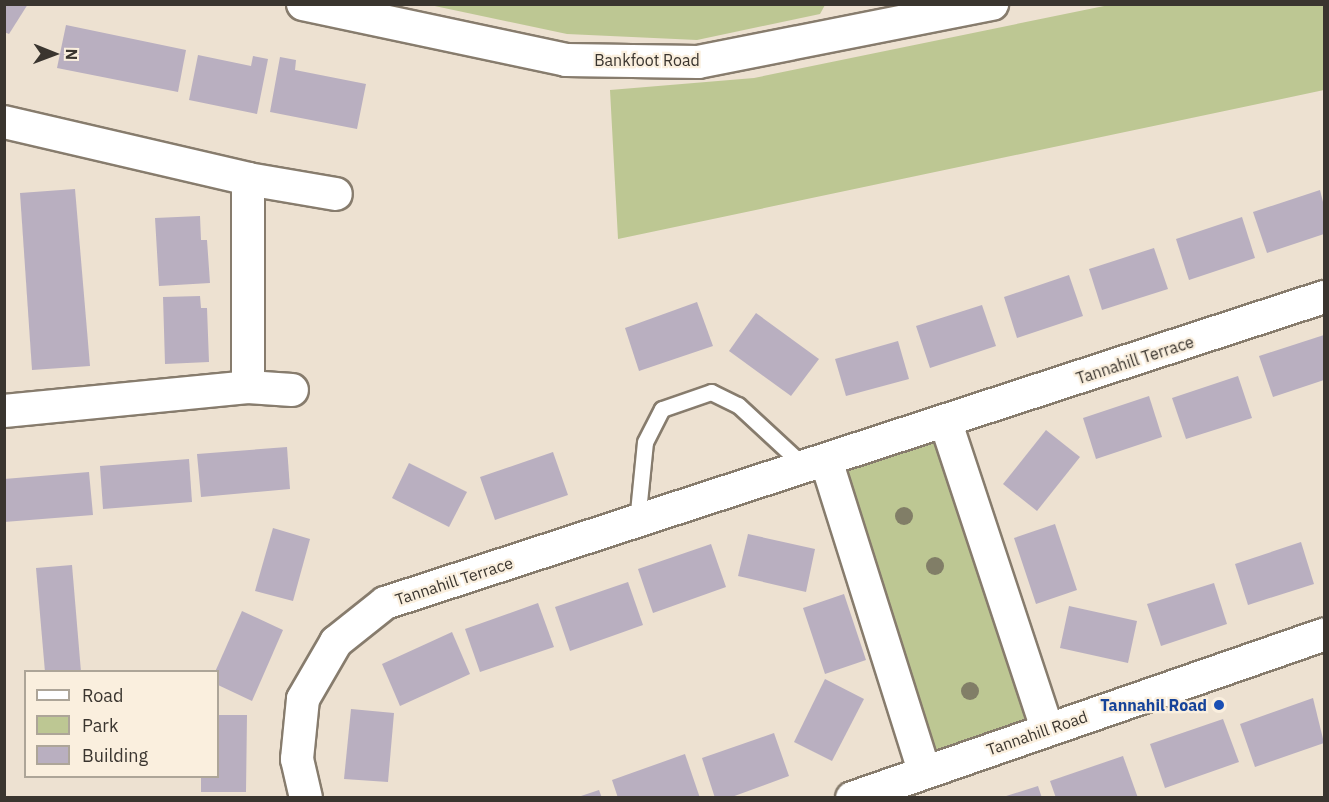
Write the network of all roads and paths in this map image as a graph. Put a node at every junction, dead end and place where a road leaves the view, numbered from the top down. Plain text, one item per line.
1 (303, 4) edge
2 (992, 4) edge
3 (868, 16) edge
4 (4, 122) edge
5 (248, 179) junction
6 (336, 194) dead end
7 (1324, 297) edge
8 (248, 387) junction
9 (292, 390) dead end
10 (4, 411) edge
11 (946, 423) junction
12 (815, 463) junction
13 (637, 522) junction
14 (1324, 635) edge
15 (1047, 729) junction
16 (924, 771) junction
17 (306, 798) edge
18 (852, 798) edge

1 - 3 street, Bankfoot Road
2 - 3 street, Bankfoot Road
4 - 5 street
5 - 6 street
5 - 8 street
7 - 11 street, Tannahill Terrace
8 - 9 street
8 - 10 street
11 - 12 street, Tannahill Terrace
11 - 15 street
12 - 13 street, Tannahill Terrace
12 - 13 lane
12 - 16 street
13 - 17 street, Tannahill Terrace
14 - 15 street, Tannahill Road
15 - 16 street, Tannahill Road
16 - 18 street, Tannahill Road

